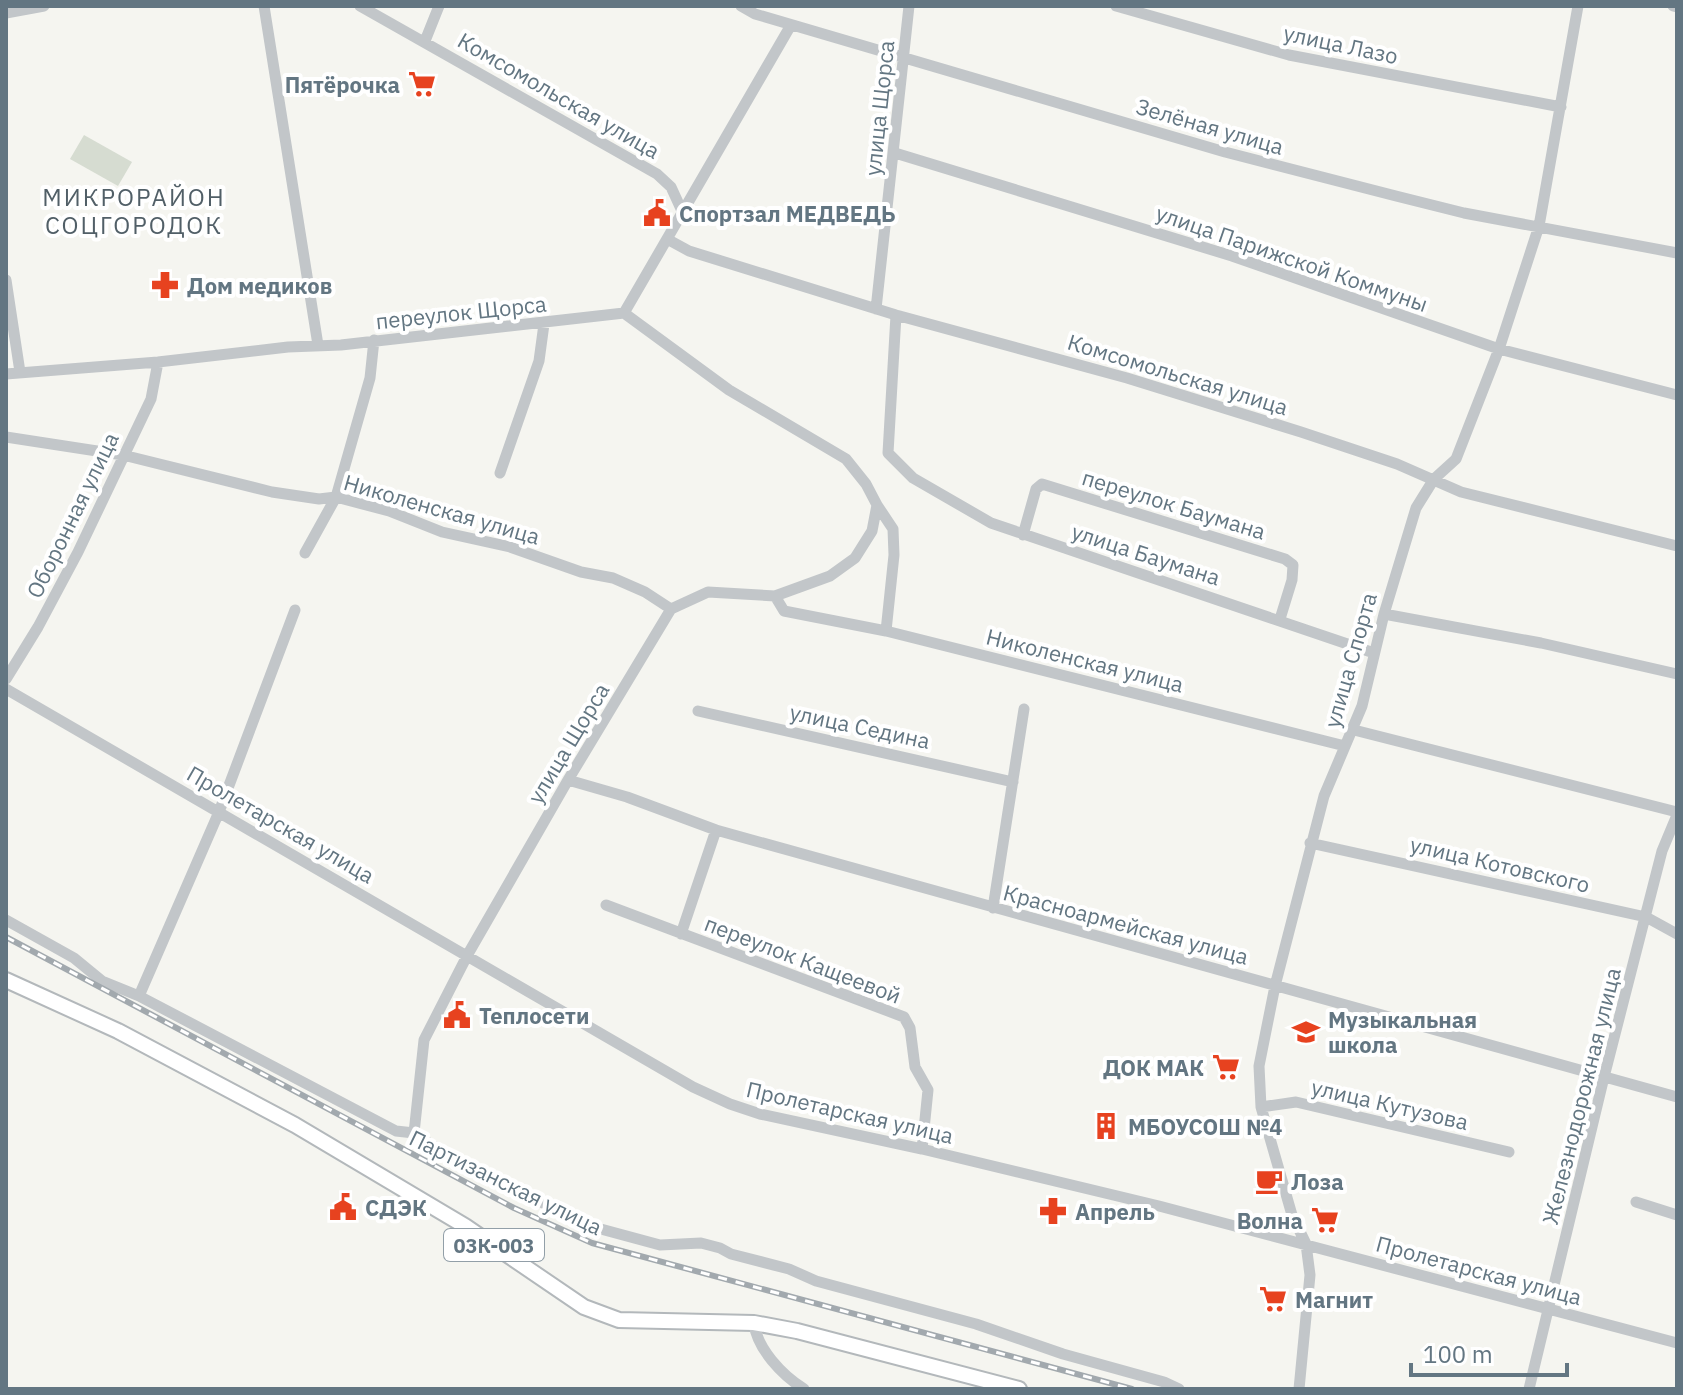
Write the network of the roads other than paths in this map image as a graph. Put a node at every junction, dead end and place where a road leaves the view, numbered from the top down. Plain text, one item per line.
1 (44, 6) edge
2 (264, 6) edge
3 (360, 6) edge
4 (439, 6) edge
5 (741, 6) edge
6 (909, 6) edge
7 (1116, 6) edge
8 (1578, 6) edge
9 (6, 13) edge
10 (791, 25) junction
11 (425, 41) junction
12 (904, 59) junction
13 (1561, 107) junction
14 (895, 153) junction
15 (682, 211) junction
16 (1539, 226) junction
17 (667, 239) junction
18 (1677, 253) edge
19 (6, 280) edge
20 (876, 309) junction
21 (624, 313) junction
22 (896, 315) junction
23 (544, 324) junction
24 (374, 340) junction
25 (318, 345) junction
26 (1499, 349) junction
27 (158, 362) junction
28 (20, 372) junction
29 (6, 374) edge
30 (1677, 395) edge
31 (6, 437) edge
32 (123, 455) junction
33 (500, 473) dead end
34 (1434, 479) junction
35 (336, 497) junction
36 (877, 505) junction
37 (1023, 535) junction
38 (1677, 546) edge
39 (305, 553) dead end
40 (775, 596) junction
41 (671, 609) junction
42 (295, 610) dead end
43 (1384, 614) junction
44 (1280, 619) junction
45 (886, 631) junction
46 (1374, 653) junction
47 (1677, 674) edge
48 (6, 679) edge
49 (6, 689) edge
50 (1024, 709) dead end
51 (698, 711) dead end
52 (1354, 730) junction
53 (1345, 746) junction
54 (568, 780) junction
55 (1013, 782) junction
56 (219, 812) junction
57 (1677, 813) edge
58 (716, 830) junction
59 (1310, 843) junction
60 (606, 905) dead end
61 (993, 908) junction
62 (1646, 917) junction
63 (6, 920) edge
64 (681, 934) junction
65 (1677, 934) edge
66 (468, 954) junction
67 (6, 980) edge
68 (1275, 986) junction
69 (139, 996) junction
70 (1604, 1077) junction
71 (1677, 1097) edge
72 (1261, 1107) junction
73 (414, 1133) junction
74 (922, 1149) junction
75 (1509, 1152) dead end
76 (1636, 1202) dead end
77 (1677, 1215) edge
78 (1306, 1244) junction
79 (1548, 1308) junction
80 (754, 1323) junction
81 (1677, 1343) edge
82 (804, 1389) edge
83 (1019, 1389) edge
84 (1179, 1389) edge
85 (1299, 1389) edge
86 (1529, 1389) edge

1 - 9 street
2 - 25 street
3 - 11 street, Комсомольская улица
4 - 11 street
5 - 10 street, Зелёная улица
6 - 12 street, улица Щорса
7 - 13 street, улица Лазо
8 - 13 street, улица Спорта
10 - 12 street, Зелёная улица
10 - 15 street
11 - 15 street, Комсомольская улица
12 - 14 street, улица Щорса
12 - 16 street, Зелёная улица
13 - 16 street, улица Спорта
14 - 20 street, улица Щорса
14 - 26 street, улица Парижской Коммуны
15 - 17 street
16 - 18 street, Зелёная улица
16 - 26 street, улица Спорта
17 - 20 street, Комсомольская улица
17 - 21 street
19 - 28 street
20 - 22 street, Комсомольская улица
21 - 23 street, переулок Щорса
21 - 36 street
22 - 34 street, Комсомольская улица
22 - 37 street, улица Баумана
23 - 24 street, переулок Щорса
23 - 33 street
24 - 25 street, переулок Щорса
24 - 35 street
25 - 27 street, переулок Щорса
26 - 30 street, улица Парижской Коммуны
26 - 34 street, улица Спорта
27 - 28 street, переулок Щорса
27 - 32 street, Оборонная улица
28 - 29 street, переулок Щорса
31 - 32 street, Николенская улица
32 - 35 street, Николенская улица
32 - 48 street, Оборонная улица
34 - 38 street, Комсомольская улица
34 - 43 street, улица Спорта
35 - 39 street
35 - 41 street, Николенская улица
36 - 40 street
36 - 45 street
37 - 44 street, улица Баумана
37 - 44 street, переулок Баумана
40 - 41 street
40 - 45 street, Николенская улица
41 - 54 street, улица Щорса
42 - 56 street
43 - 46 street, улица Спорта
43 - 47 street
44 - 46 street, улица Баумана
45 - 53 street, Николенская улица
46 - 52 street, улица Спорта
49 - 56 street, Пролетарская улица
50 - 55 street
51 - 55 street, улица Седина
52 - 53 street, улица Спорта
52 - 57 street
53 - 59 street, улица Спорта
54 - 58 street, Красноармейская улица
54 - 66 street, улица Щорса
55 - 61 street
56 - 66 street, Пролетарская улица
56 - 69 street
57 - 62 street, Железнодорожная улица
58 - 61 street, Красноармейская улица
58 - 64 street
59 - 62 street, улица Котовского
59 - 68 street, улица Спорта
60 - 64 street, переулок Кащеевой
61 - 68 street, Красноармейская улица
62 - 65 street, улица Котовского
62 - 70 street, Железнодорожная улица
63 - 69 street, Партизанская улица
64 - 74 street, переулок Кащеевой
66 - 73 street, улица Щорса
66 - 74 street, Пролетарская улица
67 - 80 main road, 03К-003
68 - 70 street, Красноармейская улица
68 - 72 street, улица Спорта
69 - 73 street, Партизанская улица
70 - 71 street, Красноармейская улица
70 - 79 street, Железнодорожная улица
72 - 75 street, улица Кутузова
72 - 78 street, улица Спорта
73 - 84 street, Партизанская улица
74 - 78 street, Пролетарская улица
76 - 77 street
78 - 79 street, Пролетарская улица
78 - 85 street, улица Спорта
79 - 81 street, Пролетарская улица
79 - 86 street, Железнодорожная улица
80 - 82 street
80 - 83 main road, 03К-003

